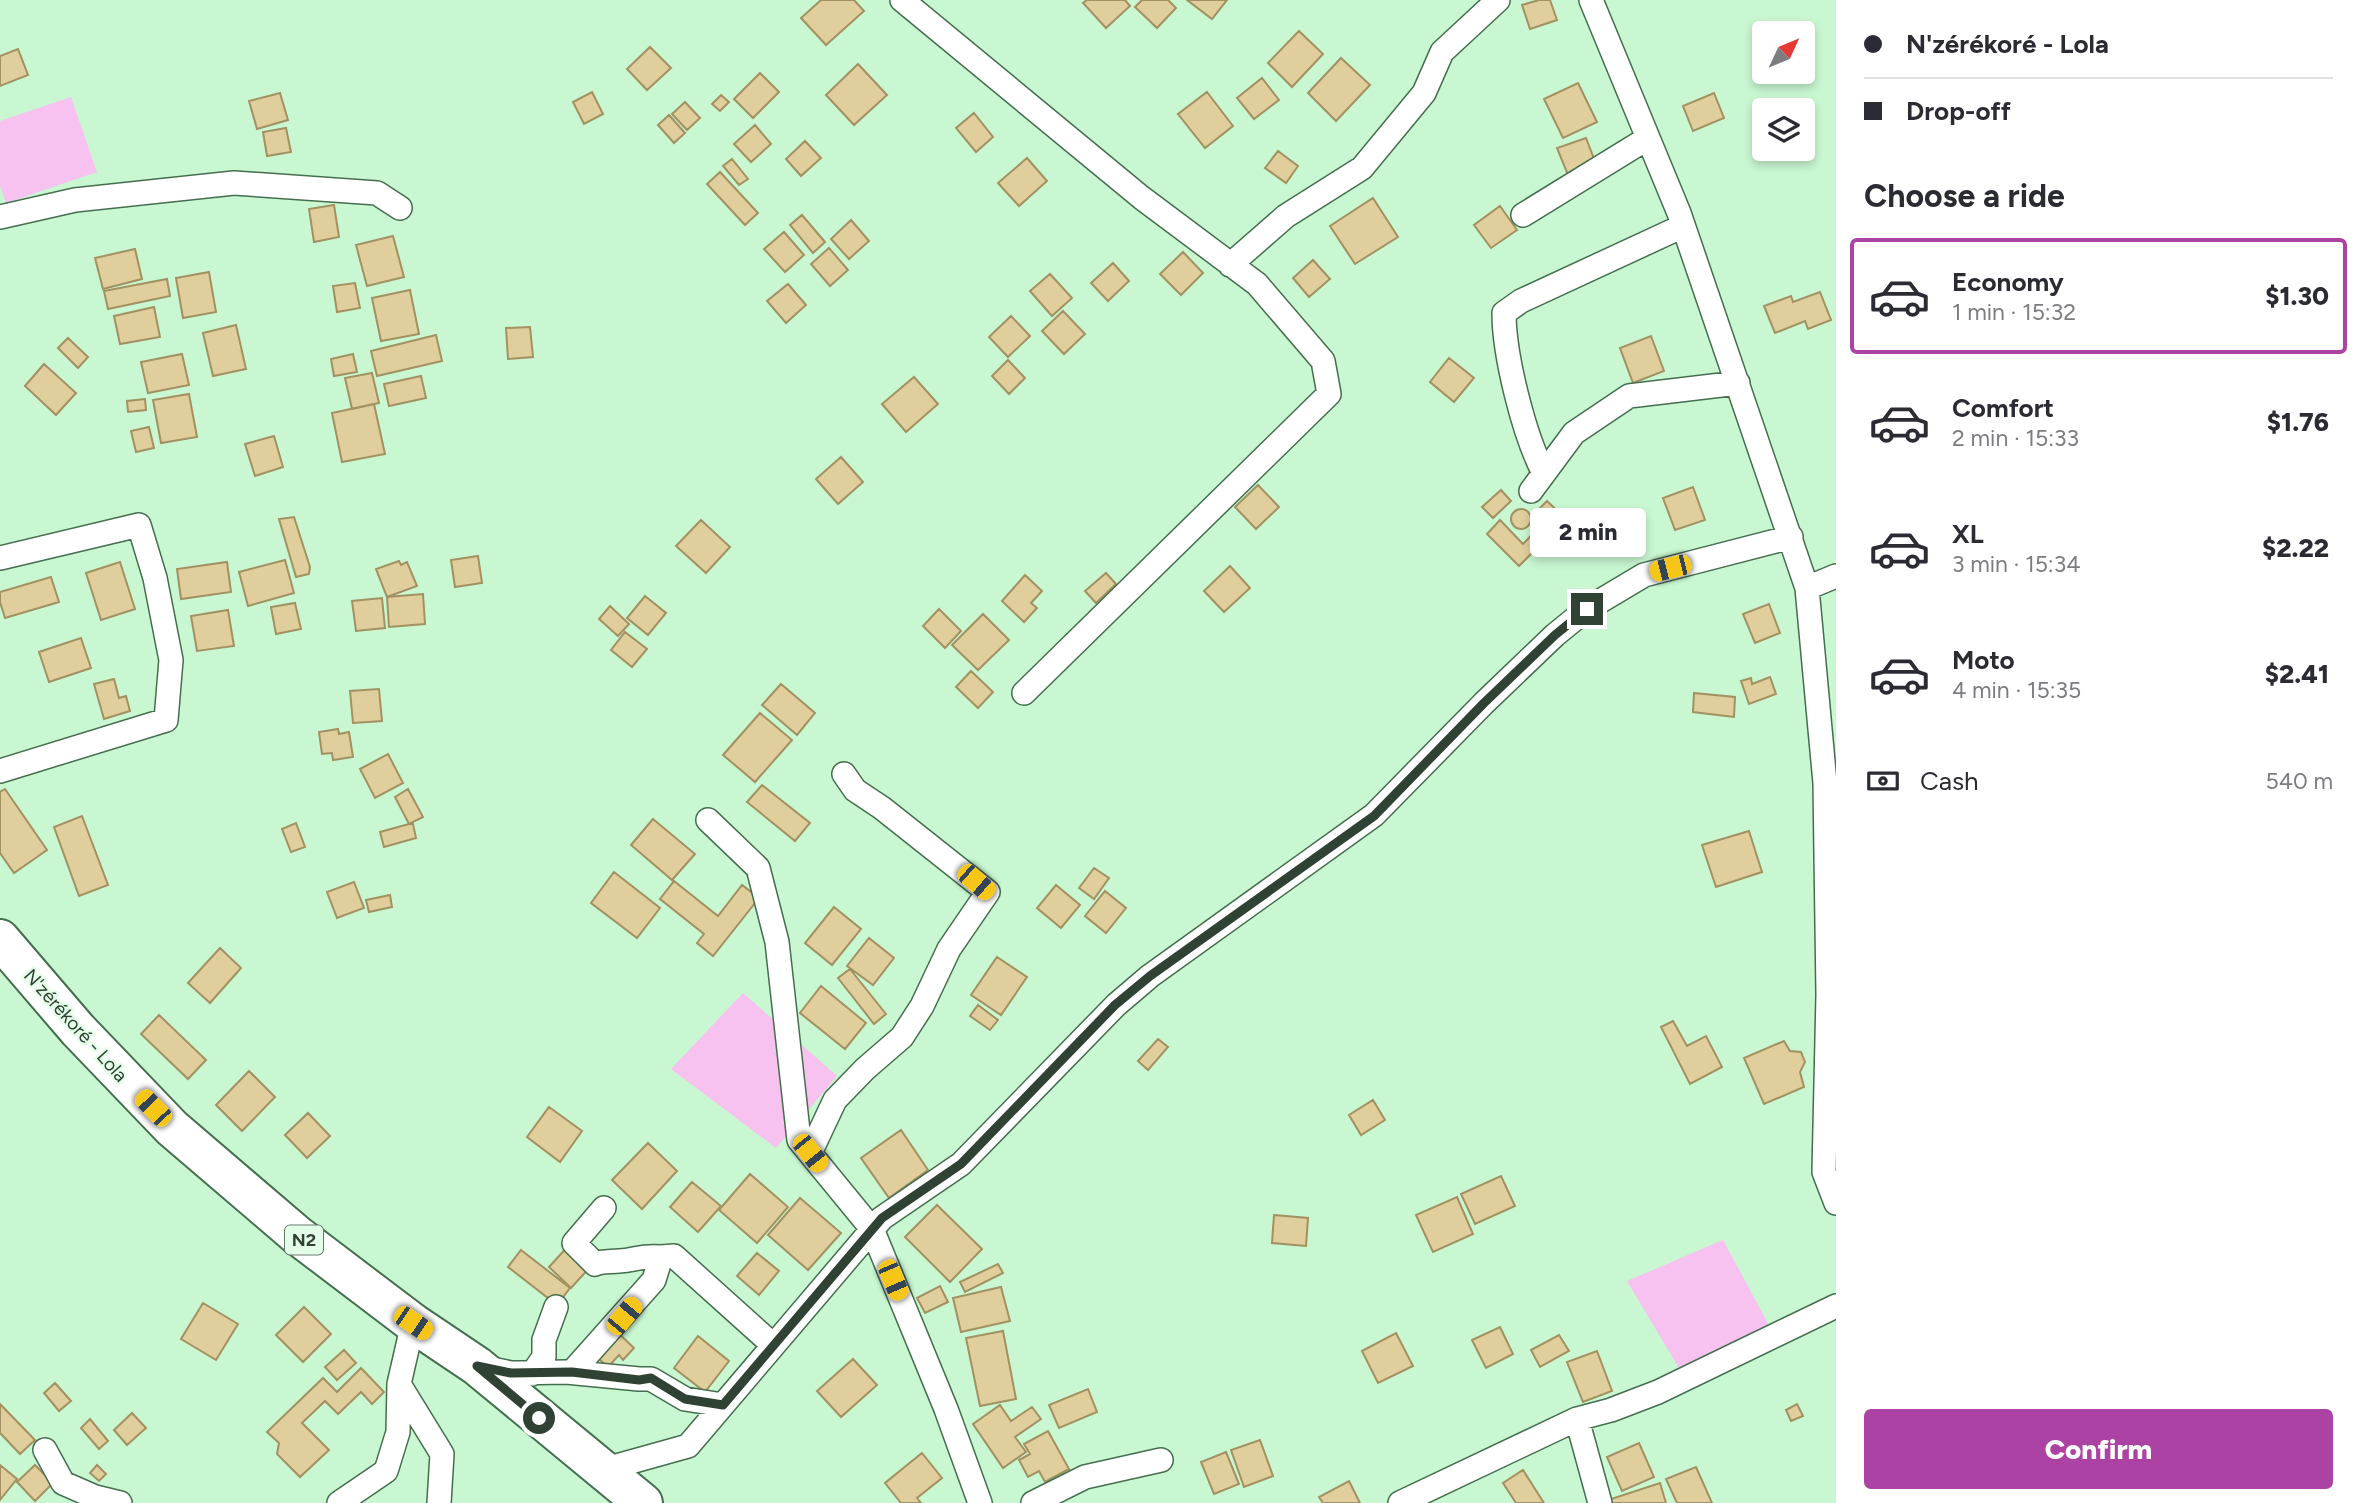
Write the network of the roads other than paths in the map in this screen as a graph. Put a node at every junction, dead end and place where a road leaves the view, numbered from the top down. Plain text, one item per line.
1 (902, 0) edge
2 (1498, 0) edge
3 (1591, 0) edge
4 (1648, 138) junction
5 (400, 208) dead end
6 (1523, 215) dead end
7 (0, 217) edge
8 (1683, 226) junction
9 (1230, 265) junction
10 (1738, 383) junction
11 (1791, 537) junction
12 (0, 558) edge
13 (1836, 576) edge
14 (1807, 588) junction
15 (1024, 692) dead end
16 (0, 771) edge
17 (844, 774) dead end
18 (708, 820) dead end
19 (0, 939) edge
20 (810, 1153) junction
21 (1836, 1203) edge
22 (604, 1208) dead end
23 (872, 1229) junction
24 (661, 1258) junction
25 (1836, 1306) edge
26 (556, 1307) dead end
27 (413, 1323) junction
28 (774, 1345) junction
29 (477, 1366) junction
30 (572, 1372) junction
31 (533, 1374) junction
32 (399, 1384) junction
33 (723, 1405) junction
34 (1577, 1419) junction
35 (45, 1450) dead end
36 (1161, 1460) dead end
37 (602, 1470) junction
38 (120, 1503) edge
39 (339, 1503) edge
40 (439, 1503) edge
41 (643, 1503) edge
42 (980, 1503) edge
43 (1033, 1503) edge
44 (1400, 1503) edge
45 (1600, 1503) edge

1 - 9 street
2 - 9 street
3 - 4 street
4 - 6 street
4 - 8 street
5 - 7 street
8 - 10 street
8 - 10 street
9 - 15 street
10 - 11 street
11 - 14 street
11 - 23 street
12 - 16 street
13 - 14 street
14 - 21 street
17 - 20 street
18 - 20 street
19 - 27 highway, N'zérékoré - Lola / N2
20 - 23 street
22 - 24 street
23 - 28 street
23 - 42 street
24 - 28 street
24 - 30 street
25 - 34 street
26 - 31 street
27 - 29 highway, N'zérékoré - Lola / N2
27 - 32 street
28 - 33 street
29 - 31 street
29 - 37 highway, N'zérékoré - Lola / N2
30 - 31 street
30 - 33 street
32 - 39 street
32 - 40 street
33 - 37 street
34 - 44 street
34 - 45 street
35 - 38 street
36 - 43 street
37 - 41 highway, N'zérékoré - Lola / N2

